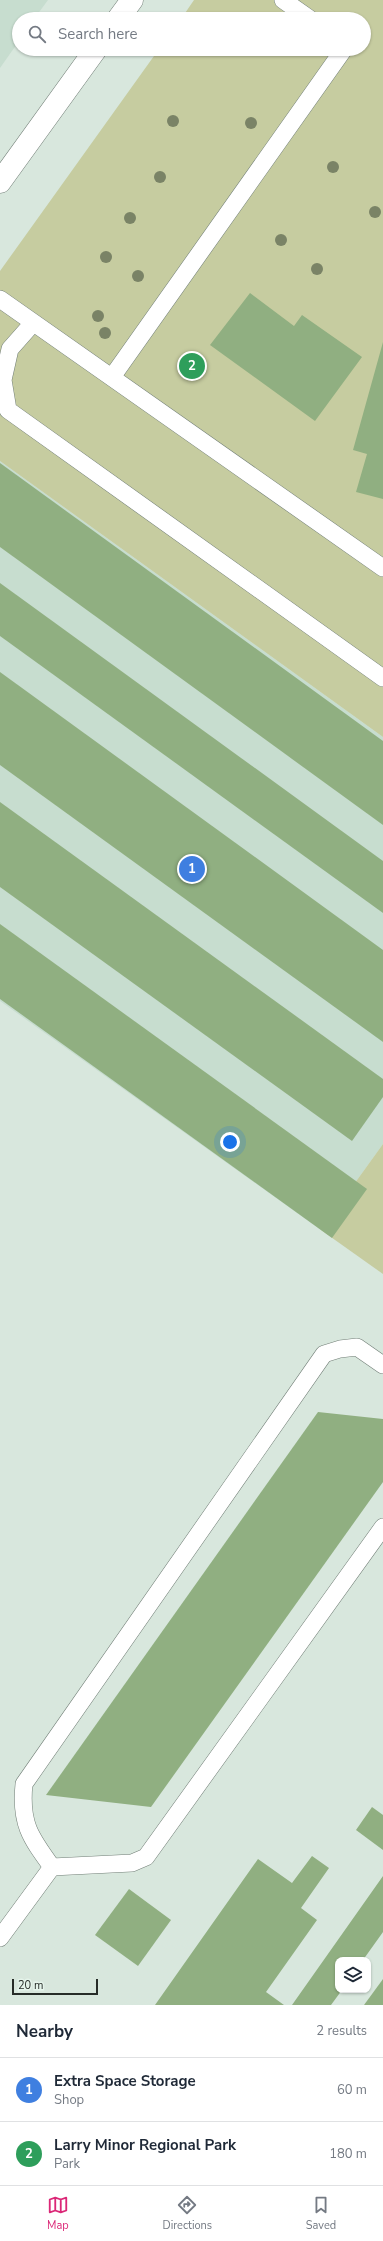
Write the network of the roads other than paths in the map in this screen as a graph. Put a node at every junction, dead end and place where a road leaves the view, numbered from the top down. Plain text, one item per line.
1 (132, 0) edge
2 (283, 0) edge
3 (123, 12) edge
4 (300, 12) edge
5 (91, 56) edge
6 (339, 56) edge
7 (0, 182) edge
8 (0, 299) edge
9 (33, 323) junction
10 (112, 377) junction
11 (383, 568) edge
12 (383, 678) edge
13 (383, 1366) edge
14 (383, 1526) edge
15 (378, 1545) edge
16 (52, 1867) junction
17 (0, 1938) edge

1 - 3 main road
2 - 4 lane
5 - 7 main road
6 - 10 lane
8 - 9 lane
9 - 10 lane
9 - 12 lane
10 - 11 lane
13 - 16 lane
14 - 15 lane
15 - 16 lane
16 - 17 lane

